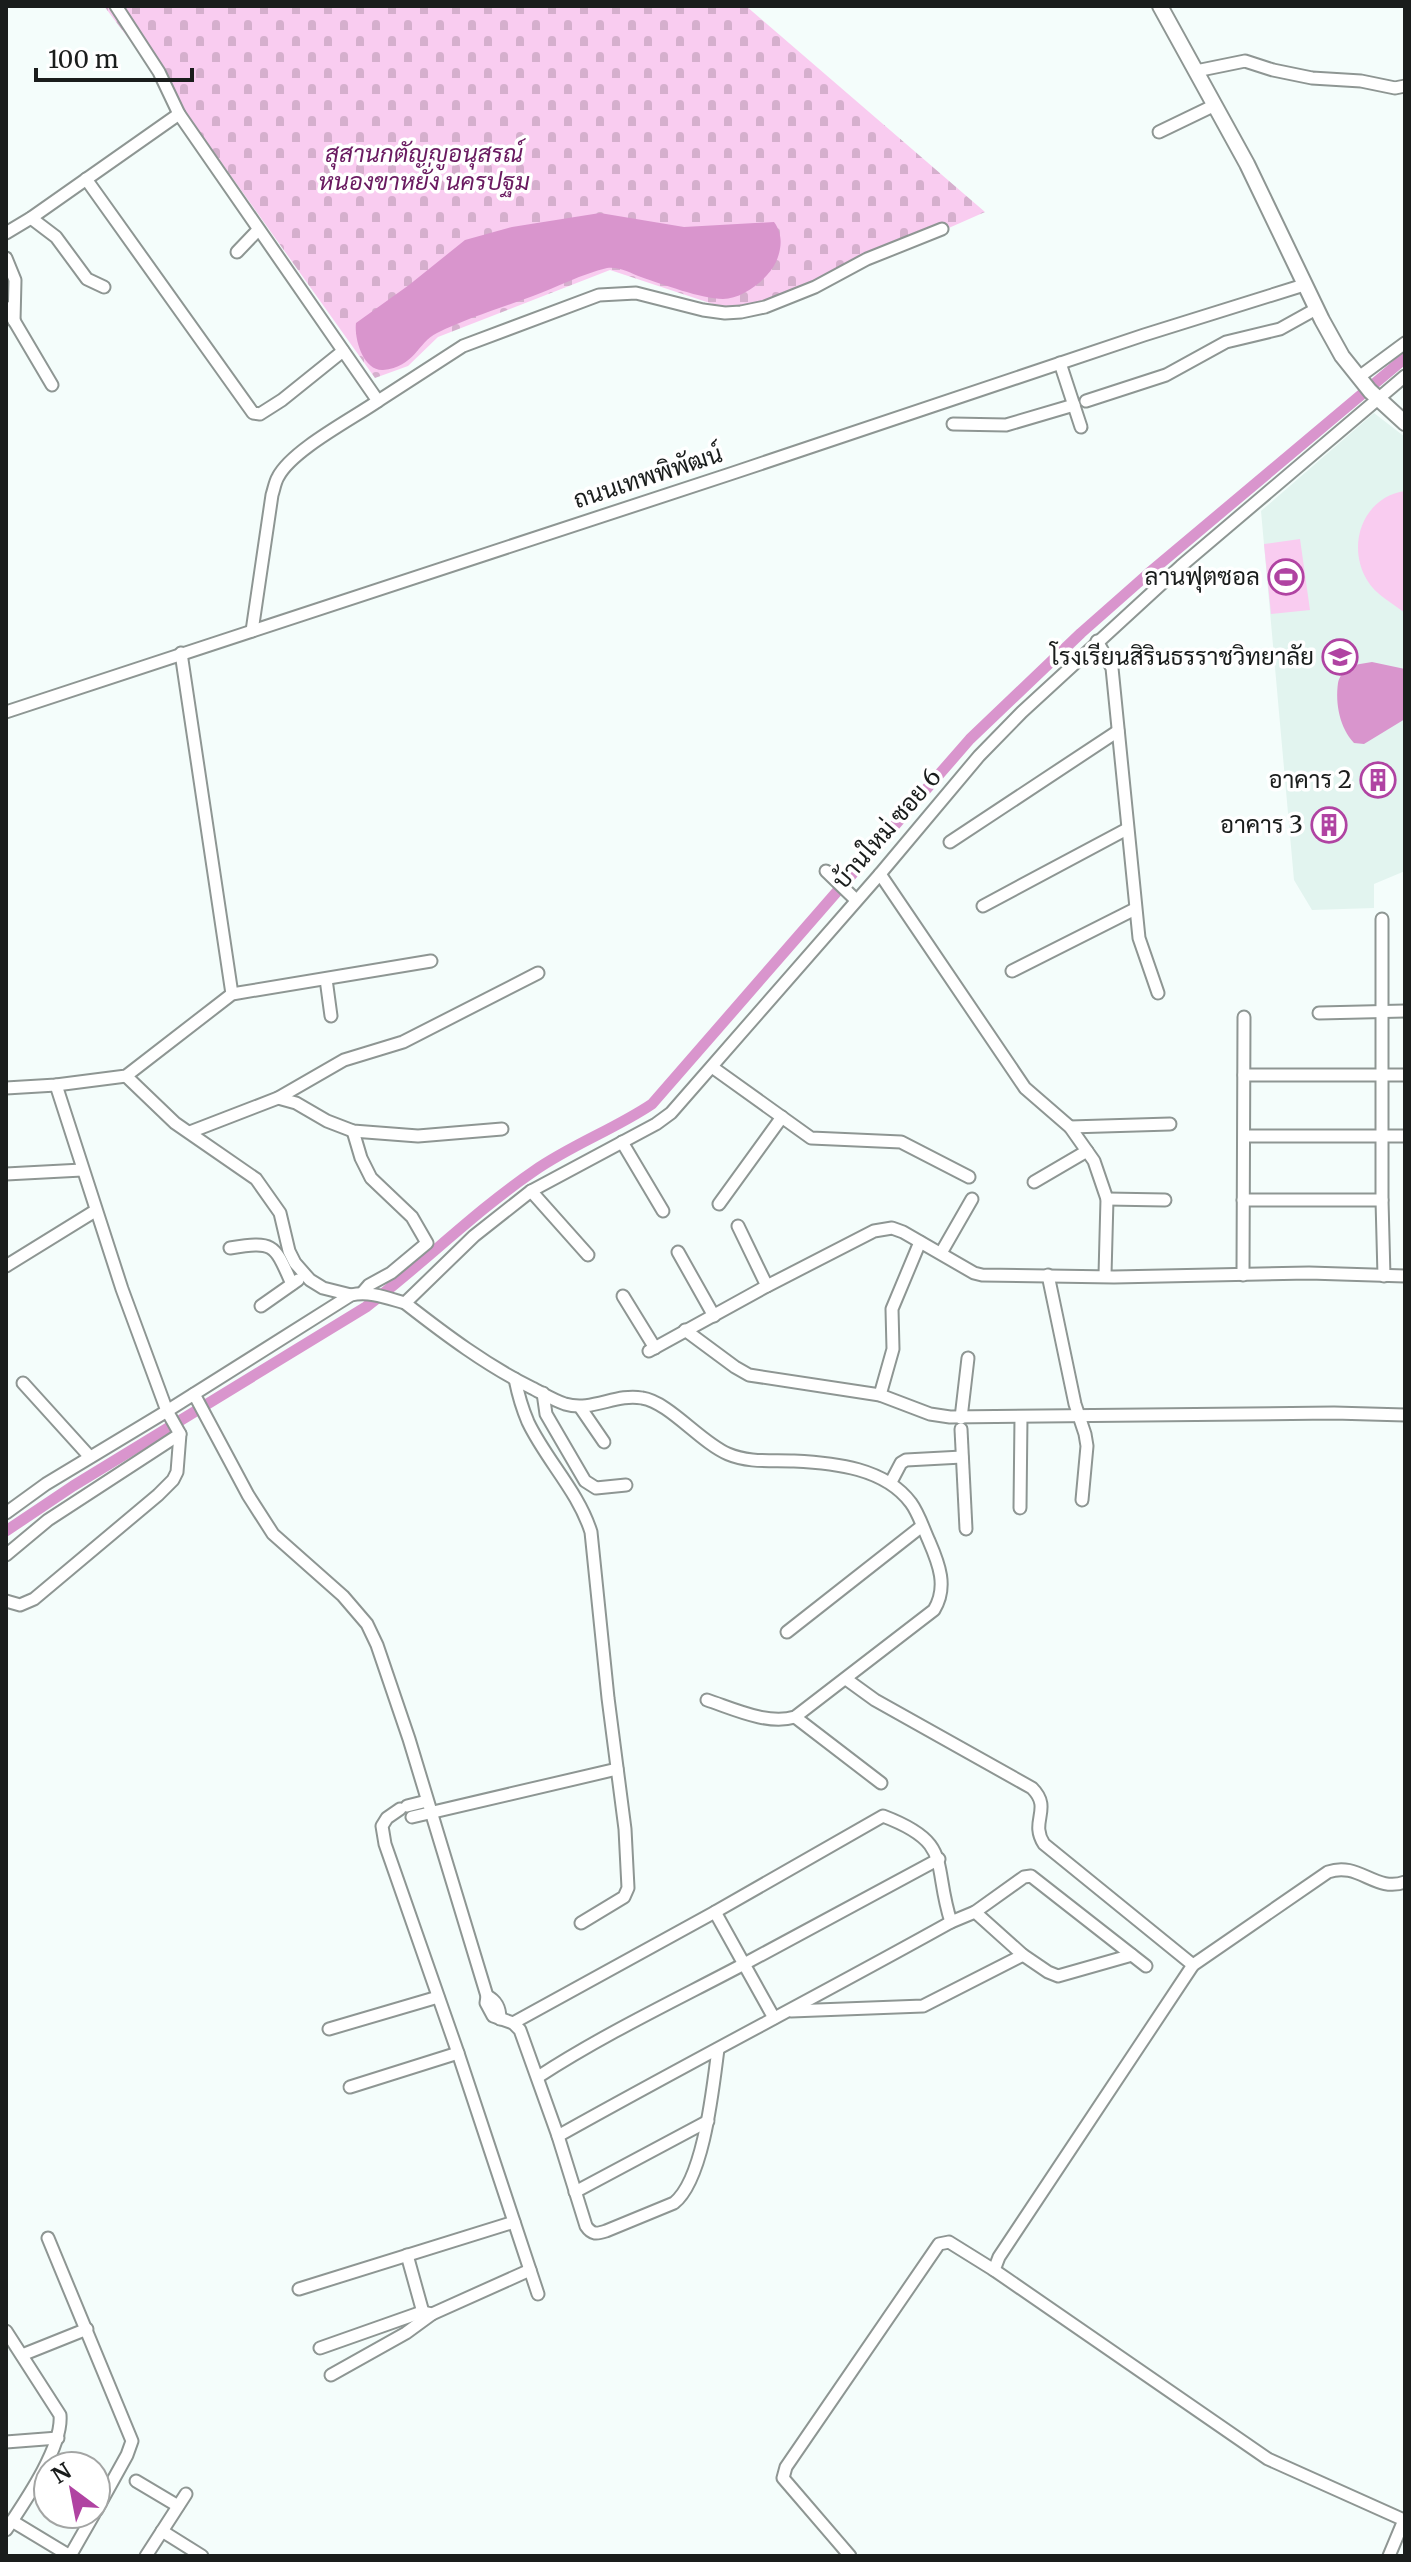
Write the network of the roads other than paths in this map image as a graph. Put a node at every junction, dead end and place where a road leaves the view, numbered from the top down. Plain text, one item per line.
1 (116, 6) edge
2 (1160, 6) edge
3 (1196, 71) junction
4 (1405, 86) edge
5 (1215, 105) junction
6 (179, 114) junction
7 (1159, 132) dead end
8 (86, 179) junction
9 (31, 218) junction
10 (942, 229) dead end
11 (258, 230) junction
12 (6, 233) edge
13 (237, 252) dead end
14 (6, 258) edge
15 (1304, 285) junction
16 (104, 287) dead end
17 (6, 307) edge
18 (1316, 309) junction
19 (14, 322) junction
20 (1405, 343) edge
21 (343, 351) junction
22 (1060, 363) junction
23 (1405, 376) edge
24 (52, 385) dead end
25 (1368, 388) junction
26 (378, 401) junction
27 (1080, 403) junction
28 (1405, 423) edge
29 (953, 424) dead end
30 (1081, 427) dead end
31 (252, 631) junction
32 (1097, 641) junction
33 (181, 653) junction
34 (6, 712) edge
35 (1118, 731) junction
36 (1127, 829) junction
37 (950, 842) dead end
38 (826, 871) dead end
39 (880, 874) junction
40 (852, 896) junction
41 (983, 906) dead end
42 (1135, 909) junction
43 (1382, 919) dead end
44 (431, 961) dead end
45 (1012, 971) dead end
46 (538, 973) dead end
47 (326, 979) junction
48 (1158, 993) dead end
49 (232, 994) junction
50 (1382, 1011) junction
51 (1405, 1011) edge
52 (1319, 1013) dead end
53 (331, 1016) dead end
54 (1244, 1017) dead end
55 (712, 1067) junction
56 (1244, 1075) junction
57 (1382, 1075) junction
58 (1405, 1075) edge
59 (126, 1076) junction
60 (56, 1085) junction
61 (6, 1088) edge
62 (278, 1098) junction
63 (782, 1117) junction
64 (1170, 1124) dead end
65 (1070, 1127) junction
66 (502, 1129) dead end
67 (353, 1131) junction
68 (190, 1132) junction
69 (1245, 1136) junction
70 (1383, 1136) junction
71 (1405, 1136) edge
72 (622, 1142) junction
73 (1087, 1151) junction
74 (82, 1170) junction
75 (6, 1174) edge
76 (969, 1177) dead end
77 (1034, 1182) dead end
78 (531, 1191) junction
79 (972, 1199) dead end
80 (1107, 1199) junction
81 (1165, 1200) dead end
82 (1243, 1200) junction
83 (1382, 1200) junction
84 (719, 1204) dead end
85 (95, 1211) junction
86 (663, 1211) dead end
87 (738, 1226) dead end
88 (920, 1242) junction
89 (230, 1248) dead end
90 (678, 1252) dead end
91 (941, 1253) junction
92 (588, 1255) dead end
93 (6, 1266) edge
94 (305, 1275) junction
95 (1048, 1275) junction
96 (1105, 1275) junction
97 (1243, 1275) junction
98 (1384, 1276) junction
99 (1405, 1276) edge
100 (292, 1284) junction
101 (767, 1286) junction
102 (368, 1295) junction
103 (623, 1296) dead end
104 (405, 1303) junction
105 (261, 1306) dead end
106 (714, 1316) junction
107 (685, 1330) junction
108 (968, 1358) dead end
109 (515, 1379) junction
110 (23, 1383) dead end
111 (543, 1393) junction
112 (880, 1395) junction
113 (196, 1398) junction
114 (580, 1407) junction
115 (168, 1413) junction
116 (1079, 1415) junction
117 (1405, 1415) edge
118 (1021, 1417) junction
119 (961, 1423) junction
120 (179, 1433) junction
121 (604, 1442) dead end
122 (90, 1457) junction
123 (962, 1457) junction
124 (891, 1482) junction
125 (626, 1485) dead end
126 (1082, 1500) dead end
127 (1020, 1508) dead end
128 (6, 1513) edge
129 (922, 1526) junction
130 (966, 1529) dead end
131 (6, 1555) edge
132 (6, 1601) edge
133 (787, 1632) dead end
134 (846, 1679) junction
135 (707, 1700) dead end
136 (795, 1717) junction
137 (617, 1769) junction
138 (881, 1783) dead end
139 (429, 1806) junction
140 (939, 1859) junction
141 (1405, 1882) edge
142 (715, 1912) junction
143 (975, 1912) junction
144 (951, 1922) junction
145 (581, 1923) dead end
146 (1023, 1955) junction
147 (1132, 1955) junction
148 (743, 1964) junction
149 (1193, 1965) junction
150 (1146, 1966) dead end
151 (438, 1997) junction
152 (791, 2011) junction
153 (774, 2018) junction
154 (513, 2023) junction
155 (329, 2029) dead end
156 (718, 2049) junction
157 (458, 2053) junction
158 (538, 2077) junction
159 (350, 2087) dead end
160 (708, 2121) junction
161 (558, 2136) junction
162 (575, 2192) junction
163 (514, 2222) junction
164 (48, 2238) dead end
165 (407, 2255) junction
166 (530, 2270) junction
167 (994, 2270) junction
168 (299, 2289) dead end
169 (538, 2294) dead end
170 (426, 2315) junction
171 (87, 2329) junction
172 (6, 2331) edge
173 (320, 2348) dead end
174 (22, 2355) junction
175 (331, 2375) dead end
176 (58, 2438) junction
177 (6, 2442) edge
178 (136, 2481) dead end
179 (112, 2482) edge
180 (186, 2494) dead end
181 (178, 2506) junction
182 (1404, 2519) edge
183 (9, 2525) edge
184 (85, 2530) edge
185 (162, 2531) junction
186 (70, 2556) edge
187 (146, 2556) edge
188 (202, 2556) edge
189 (850, 2556) edge
190 (1389, 2556) edge

1 - 6 street
2 - 3 main road
3 - 4 street
3 - 5 main road
5 - 7 street
5 - 15 main road
6 - 8 street
6 - 11 street
8 - 9 street
8 - 21 street
9 - 12 street
9 - 16 street
10 - 26 street
11 - 13 street
11 - 21 street
14 - 19 street
15 - 18 main road
15 - 22 street, ถนนเทพพิพัฒน์
17 - 19 street
18 - 25 main road
18 - 27 street
19 - 24 street
20 - 25 street
21 - 26 street
22 - 27 street
22 - 31 street, ถนนเทพพิพัฒน์
23 - 25 street, บ้านใหม่ ซอย 6
25 - 28 main road
25 - 32 street, บ้านใหม่ ซอย 6
26 - 31 street
27 - 29 street
27 - 30 street
31 - 33 street, ถนนเทพพิพัฒน์
32 - 35 street
32 - 39 street, บ้านใหม่ ซอย 6
33 - 34 street, ถนนเทพพิพัฒน์
33 - 49 street
35 - 36 street
35 - 37 street
36 - 41 street
36 - 42 street
38 - 40 street
39 - 40 street, บ้านใหม่ ซอย 6
39 - 65 street
40 - 55 street, บ้านใหม่ ซอย 6
42 - 45 street
42 - 48 street
43 - 50 street
44 - 47 street
46 - 62 street
47 - 49 street
47 - 53 street
49 - 59 street
50 - 51 street
50 - 52 street
50 - 57 street
54 - 56 street
55 - 63 street
55 - 72 street, บ้านใหม่ ซอย 6
56 - 57 street
56 - 69 street
57 - 58 street
57 - 70 street
59 - 60 street
59 - 68 street
60 - 61 street
60 - 74 street
62 - 67 street
62 - 68 street
63 - 76 street
63 - 84 street
64 - 65 street
65 - 73 street
66 - 67 street
67 - 102 street
68 - 94 street
69 - 70 street
69 - 82 street
70 - 71 street
70 - 83 street
72 - 78 street, บ้านใหม่ ซอย 6
72 - 86 street
73 - 77 street
73 - 80 street
74 - 75 street
74 - 85 street
78 - 92 street
78 - 104 street, บ้านใหม่ ซอย 6
79 - 91 street
80 - 81 street
80 - 96 street
82 - 83 street
82 - 97 street
83 - 98 street
85 - 93 street
85 - 115 street
87 - 101 street
88 - 91 street
88 - 101 street
88 - 112 street
89 - 100 street
90 - 106 street
91 - 95 street
94 - 100 street
94 - 102 street
95 - 96 street
95 - 116 street
96 - 97 street
97 - 98 street
98 - 99 street
100 - 105 street
101 - 106 street
102 - 104 street
102 - 113 street
103 - 107 street
104 - 109 street
106 - 107 street
107 - 112 street
108 - 119 street
109 - 111 street
109 - 137 street
110 - 122 street
111 - 114 street
111 - 125 street
112 - 119 street
113 - 115 street
113 - 139 street
114 - 121 street
114 - 124 street
115 - 120 street
115 - 122 street
116 - 117 street
116 - 118 street
116 - 126 street
118 - 119 street
118 - 127 street
119 - 123 street
120 - 131 street
120 - 132 street
122 - 128 street
123 - 124 street
123 - 130 street
124 - 129 street
129 - 133 street
129 - 134 street
134 - 136 street
134 - 149 street
135 - 136 street
136 - 138 street
137 - 139 street
137 - 145 street
139 - 151 street
139 - 154 street
140 - 142 street
140 - 144 street
140 - 148 street
141 - 149 street
142 - 148 street
142 - 154 street
143 - 144 street
143 - 146 street
143 - 147 street
144 - 152 street
146 - 147 street
146 - 152 street
147 - 150 street
148 - 153 street
148 - 158 street
149 - 167 street
151 - 155 street
151 - 157 street
152 - 153 street
153 - 156 street
154 - 158 street
156 - 160 street
156 - 161 street
157 - 159 street
157 - 163 street
158 - 161 street
160 - 162 street
160 - 162 street
161 - 162 street
163 - 165 street
163 - 166 street
164 - 171 street
165 - 168 street
165 - 170 street
166 - 169 street
166 - 170 street
167 - 182 street
167 - 189 street
170 - 173 street
170 - 175 street
171 - 174 street
171 - 179 street
172 - 174 street
174 - 176 street
176 - 177 street
176 - 183 street
178 - 181 street
180 - 181 street
181 - 185 street
182 - 190 street
183 - 186 street
184 - 186 street
185 - 187 street
185 - 188 street

